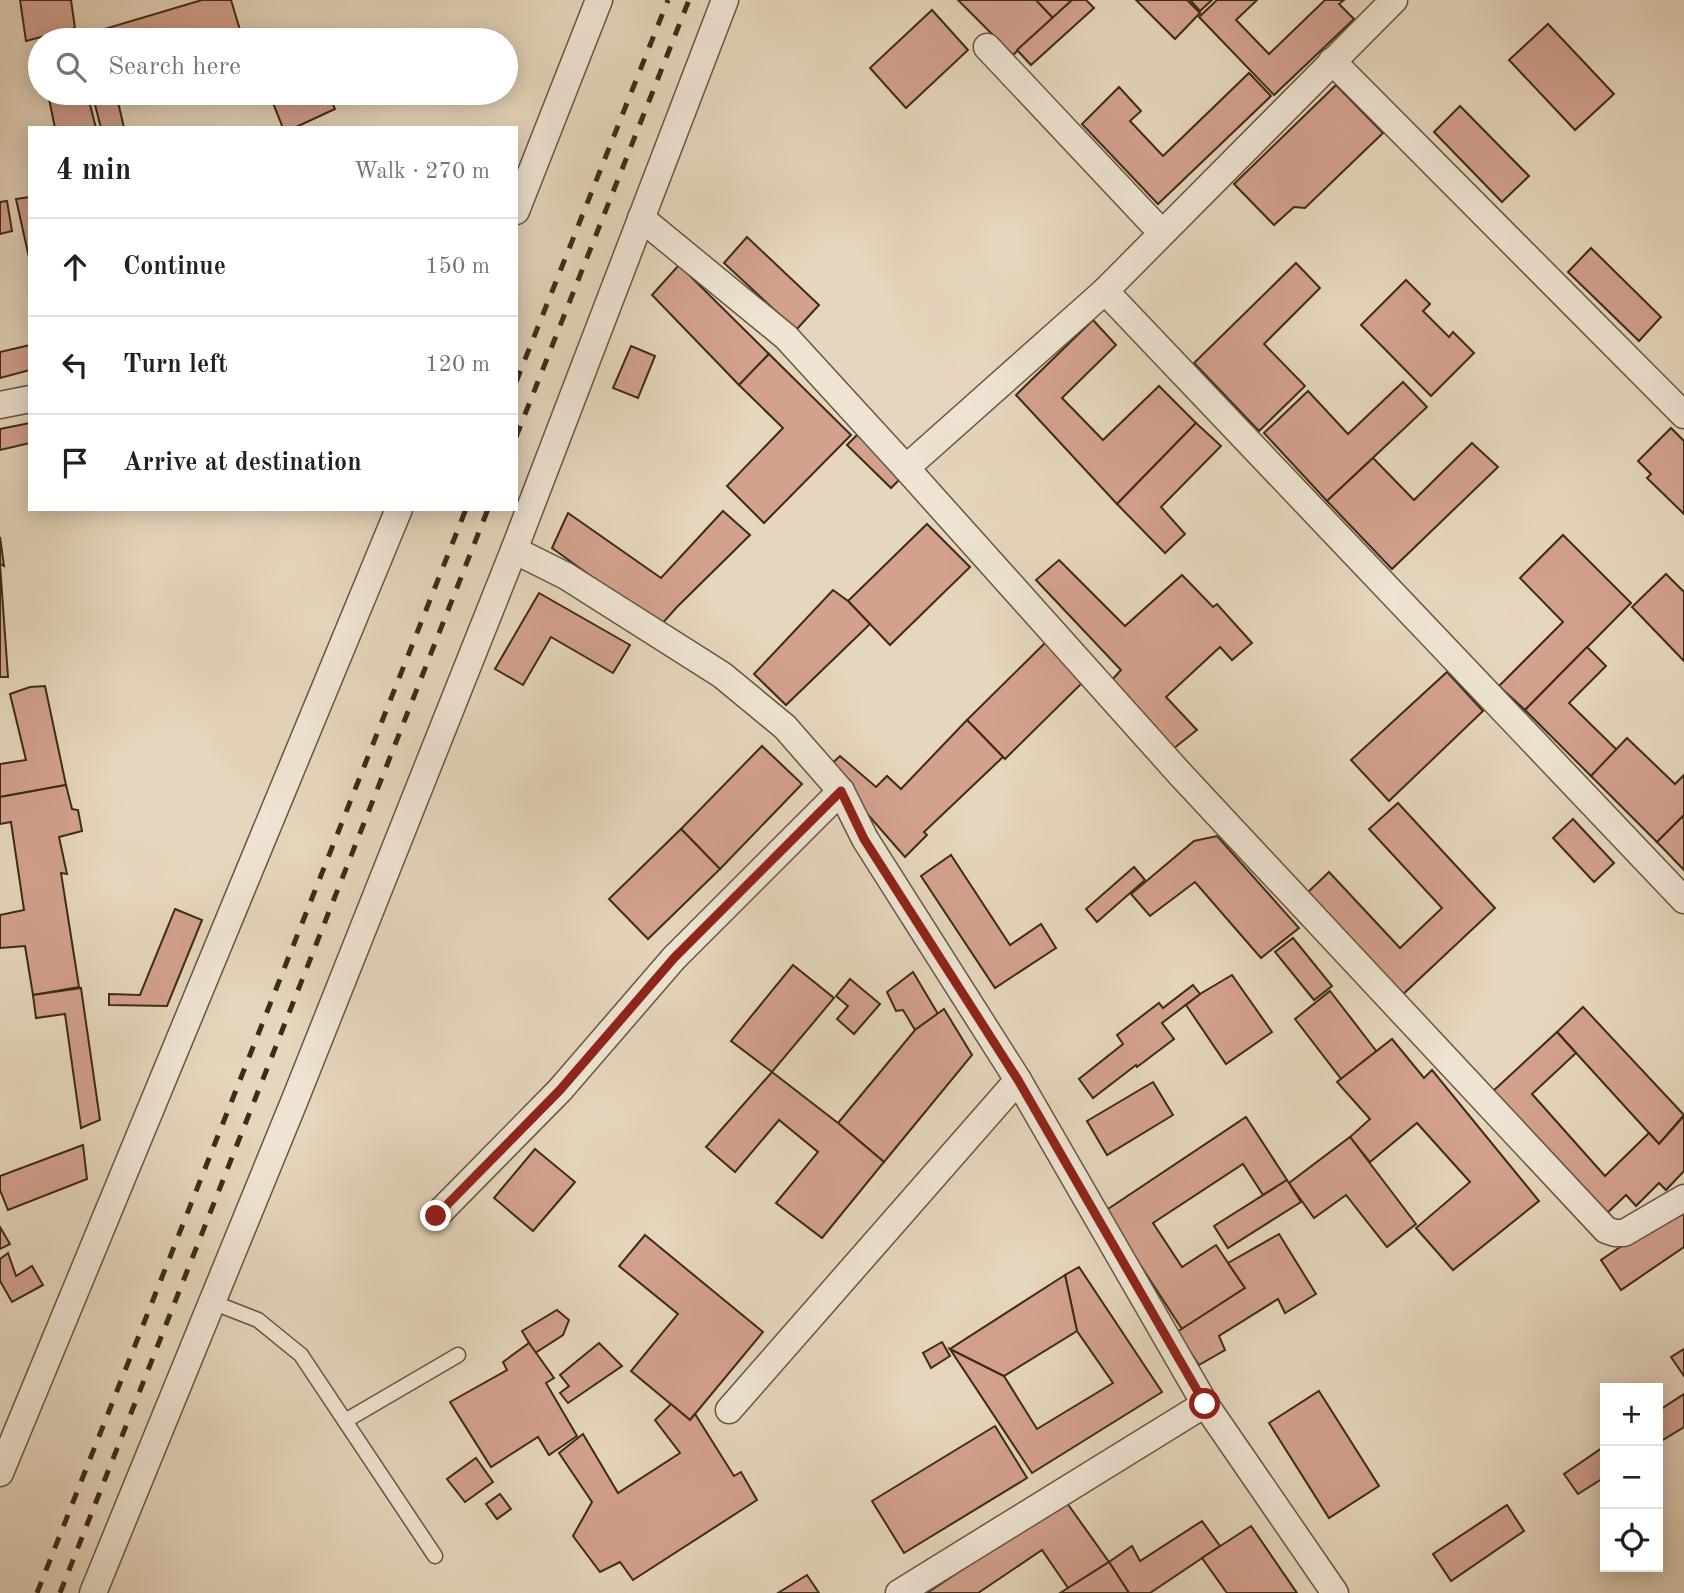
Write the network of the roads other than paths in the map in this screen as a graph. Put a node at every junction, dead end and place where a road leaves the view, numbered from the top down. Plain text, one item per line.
1 (599, 0) edge
2 (725, 0) edge
3 (1394, 0) edge
4 (986, 47) dead end
5 (1332, 61) junction
6 (518, 206) edge
7 (641, 218) junction
8 (1162, 233) junction
9 (1105, 291) junction
10 (28, 400) edge
11 (0, 405) edge
12 (1684, 415) edge
13 (905, 468) junction
14 (397, 511) edge
15 (514, 550) junction
16 (841, 791) junction
17 (1684, 900) edge
18 (1018, 1080) junction
19 (1684, 1198) edge
20 (436, 1216) dead end
21 (212, 1302) junction
22 (458, 1355) dead end
23 (1205, 1404) junction
24 (729, 1410) dead end
25 (345, 1421) junction
26 (0, 1473) edge
27 (435, 1556) dead end
28 (93, 1593) edge
29 (899, 1593) edge
30 (1335, 1593) edge

1 - 6 street
2 - 7 street
3 - 5 street
4 - 8 street
5 - 8 street
5 - 12 street
7 - 13 street
7 - 15 street
8 - 9 street
9 - 13 street
9 - 17 street
10 - 11 street
13 - 19 street
14 - 26 street
15 - 16 street
15 - 21 street
16 - 18 street
16 - 20 street
18 - 23 street
18 - 24 street
21 - 25 lane
21 - 28 street
22 - 25 lane
23 - 29 street
23 - 30 street
25 - 27 lane

